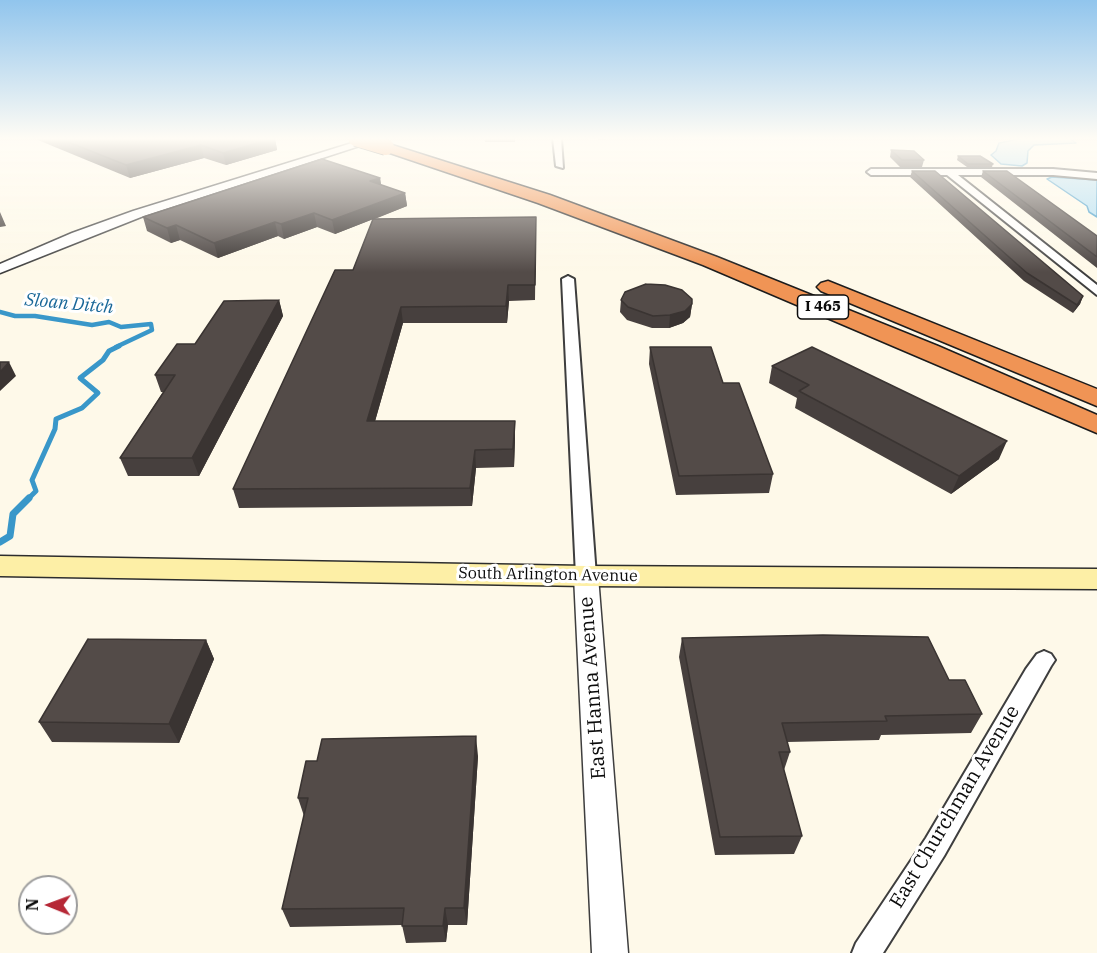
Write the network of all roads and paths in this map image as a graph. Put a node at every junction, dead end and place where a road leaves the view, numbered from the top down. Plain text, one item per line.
1 (247, 182) edge
2 (501, 182) edge
3 (540, 182) edge
4 (962, 182) edge
5 (0, 269) edge
6 (567, 279) dead end
7 (1097, 291) edge
8 (1097, 398) edge
9 (1097, 425) edge
10 (0, 566) edge
11 (586, 576) junction
12 (1097, 579) edge
13 (1044, 660) dead end
14 (610, 953) edge
15 (866, 953) edge

1 - 5 street
2 - 9 highway, I 465
3 - 8 highway, I 465
4 - 7 street
6 - 11 street, East Hanna Avenue
10 - 11 main road, South Arlington Avenue
11 - 12 main road, South Arlington Avenue
11 - 14 street, East Hanna Avenue
13 - 15 street, East Churchman Avenue

